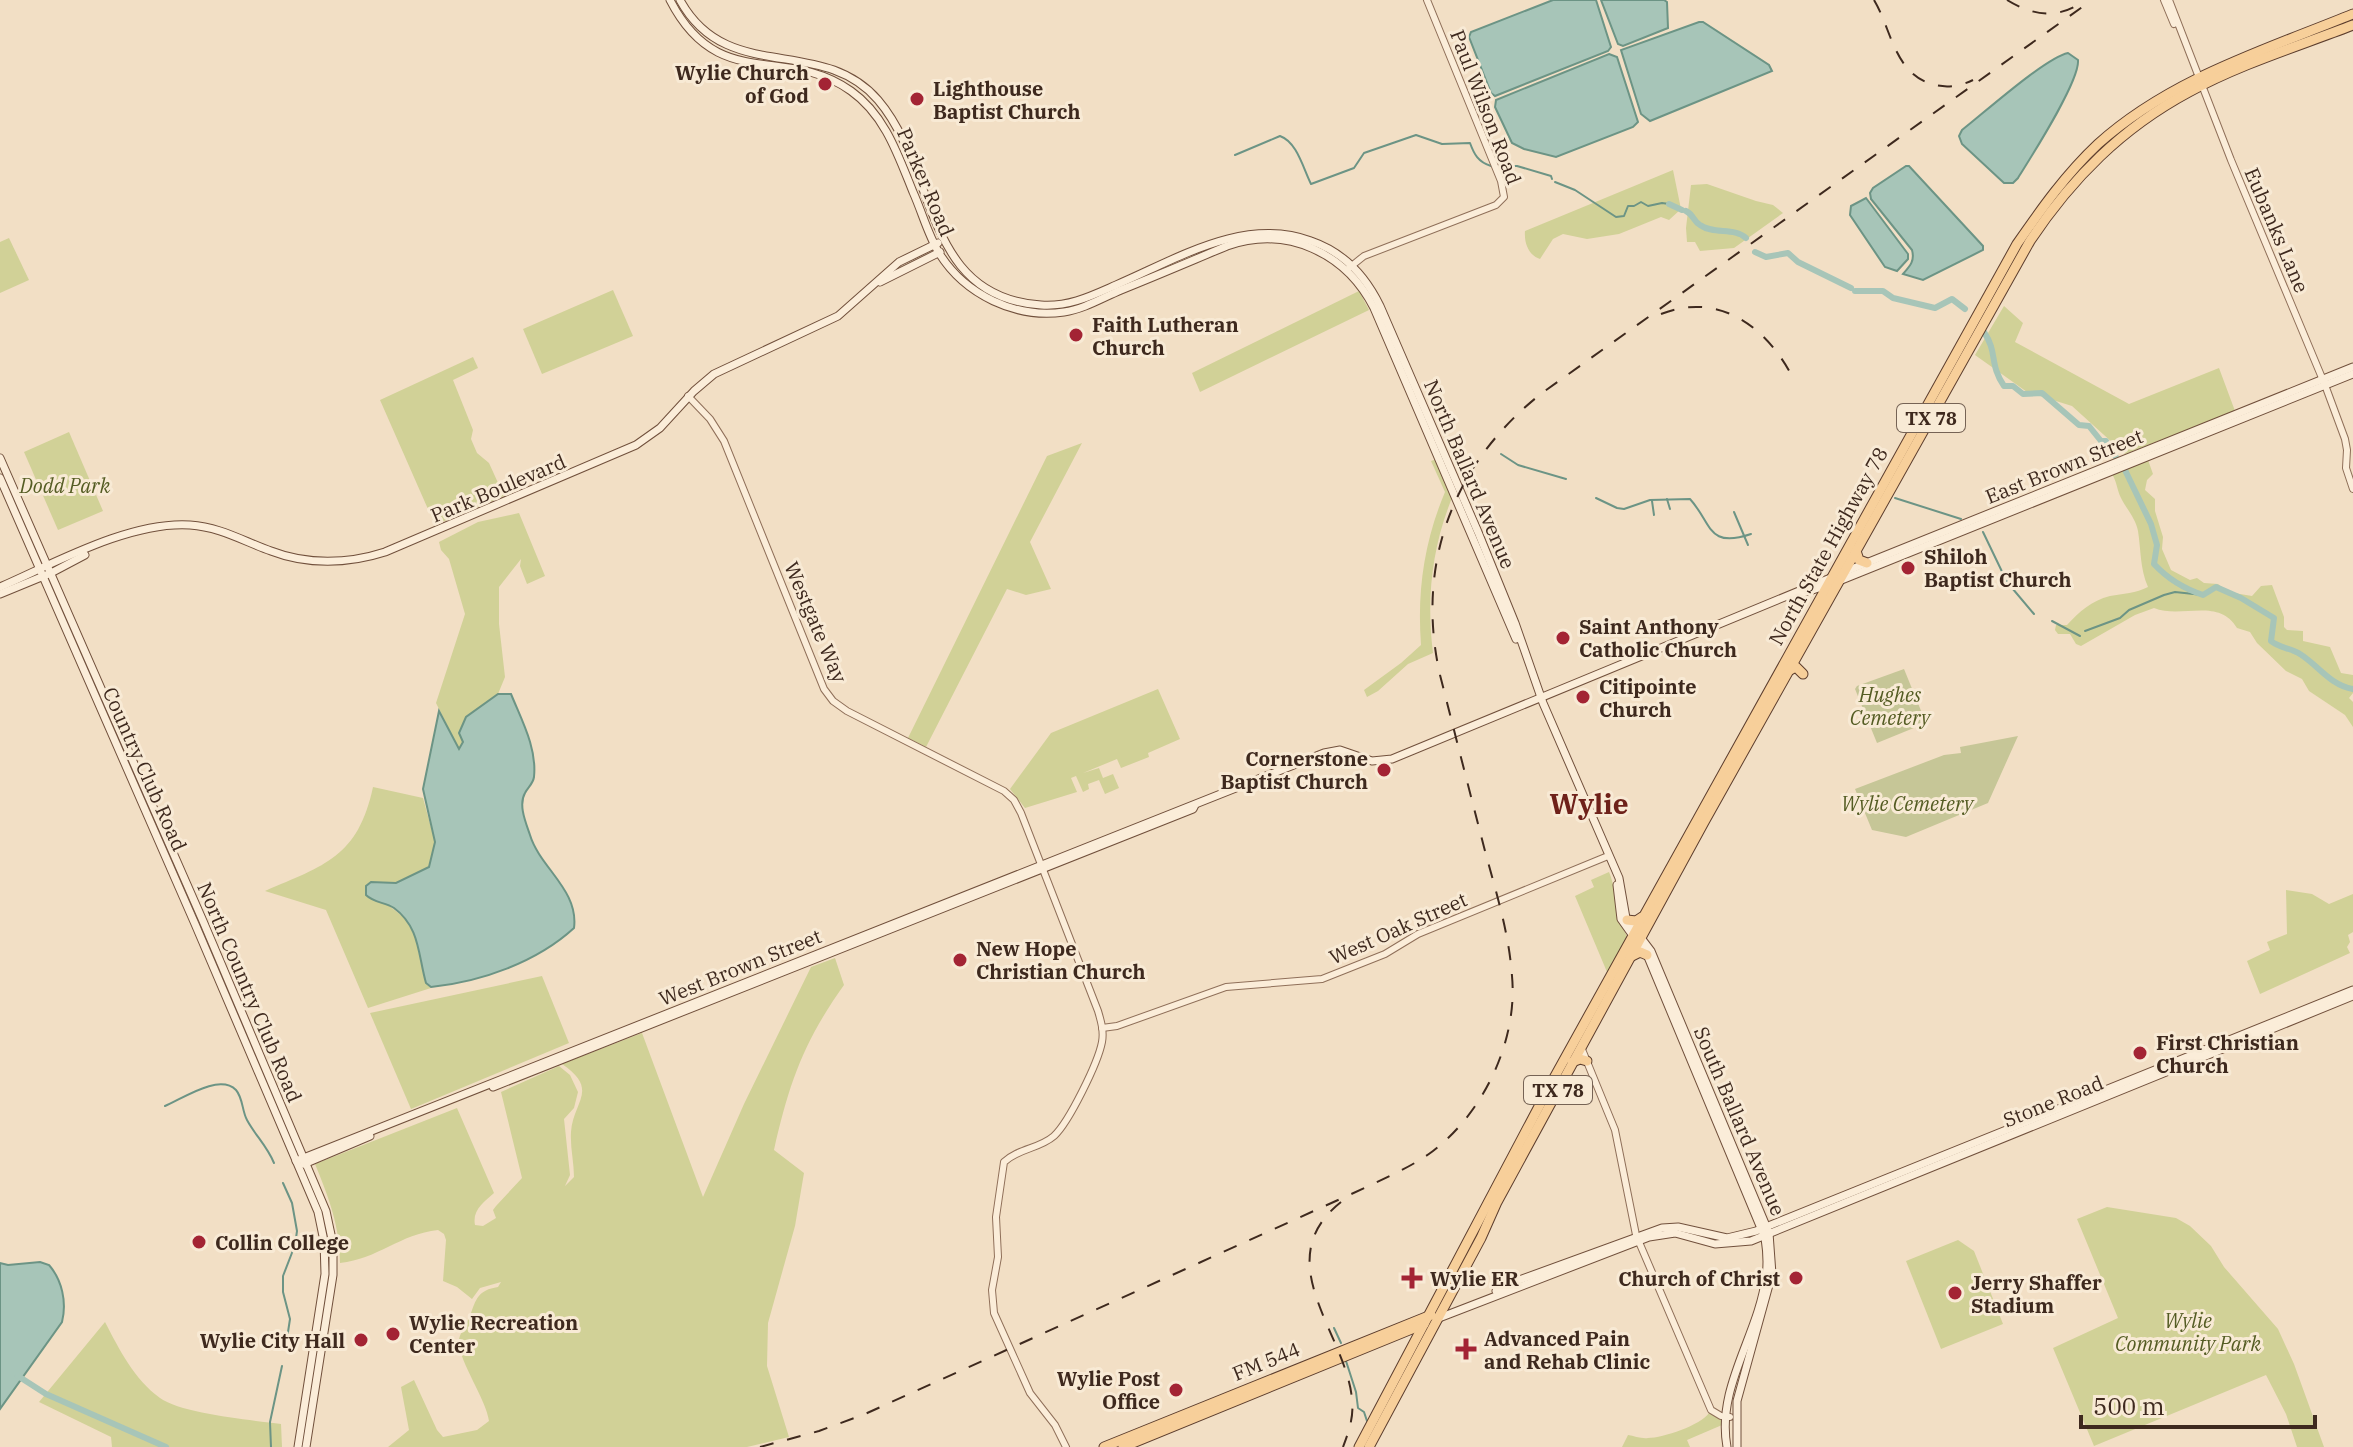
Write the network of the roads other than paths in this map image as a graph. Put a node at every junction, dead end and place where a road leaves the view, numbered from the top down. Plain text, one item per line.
1 (670, 0) edge
2 (680, 0) edge
3 (1427, 0) edge
4 (2167, 0) edge
5 (2353, 14) edge
6 (2353, 25) edge
7 (2323, 32) junction
8 (2200, 80) junction
9 (2125, 123) junction
10 (2102, 152) junction
11 (939, 242) junction
12 (943, 251) junction
13 (1350, 267) junction
14 (865, 292) junction
15 (2353, 367) edge
16 (2353, 374) edge
17 (2324, 382) junction
18 (688, 396) junction
19 (0, 458) edge
20 (0, 478) edge
21 (2353, 489) edge
22 (10, 490) junction
23 (2043, 494) junction
24 (1856, 551) junction
25 (1867, 563) junction
26 (45, 572) junction
27 (1836, 579) junction
28 (0, 587) edge
29 (1807, 593) junction
30 (0, 594) edge
31 (1788, 596) junction
32 (1816, 604) junction
33 (1790, 670) junction
34 (1803, 674) dead end
35 (1542, 700) junction
36 (120, 743) joint
37 (1608, 856) junction
38 (1043, 866) junction
39 (1613, 868) junction
40 (1642, 917) junction
41 (1627, 920) junction
42 (1637, 938) junction
43 (848, 944) junction
44 (1647, 955) junction
45 (1632, 956) junction
46 (776, 971) dead end
47 (757, 983) junction
48 (2353, 990) edge
49 (721, 994) junction
50 (2353, 996) edge
51 (2306, 1012) junction
52 (1102, 1028) junction
53 (1581, 1047) junction
54 (1587, 1061) junction
55 (1572, 1062) junction
56 (380, 1127) junction
57 (1724, 1130) junction
58 (366, 1137) junction
59 (301, 1162) junction
60 (1765, 1230) junction
61 (1477, 1236) junction
62 (1638, 1238) junction
63 (1444, 1310) junction
64 (1426, 1320) junction
65 (1406, 1331) junction
66 (1417, 1337) junction
67 (315, 1359) junction
68 (1297, 1372) junction
69 (1393, 1391) junction
70 (1725, 1416) junction
71 (1735, 1417) junction
72 (1159, 1429) junction
73 (298, 1447) edge
74 (306, 1447) edge
75 (1066, 1447) edge
76 (1104, 1447) edge
77 (1123, 1447) edge
78 (1359, 1447) edge
79 (1369, 1447) edge
80 (1727, 1447) edge
81 (1737, 1447) edge

1 - 11 main road, Parker Road
2 - 11 main road, Parker Road
3 - 13 street, Paul Wilson Road
4 - 8 street, Eubanks Lane
5 - 7 main road, North State Highway 78 / TX 78
6 - 7 main road, North State Highway 78 / TX 78
7 - 8 main road, North State Highway 78 / TX 78
8 - 9 main road, North State Highway 78 / TX 78
8 - 10 main road, North State Highway 78 / TX 78
8 - 17 street, Eubanks Lane
9 - 10 main road
9 - 27 main road, North State Highway 78 / TX 78
10 - 24 main road, North State Highway 78 / TX 78
11 - 12 main road, Parker Road
11 - 14 main road, Park Boulevard
12 - 13 main road, Parker Road
12 - 14 main road, Park Boulevard
13 - 35 main road, North Ballard Avenue
14 - 18 main road, Park Boulevard
15 - 17 main road, East Brown Street
16 - 17 main road, East Brown Street
17 - 21 street, Eubanks Lane
17 - 23 main road, East Brown Street
18 - 26 main road, Park Boulevard
18 - 38 street, Westgate Way
19 - 22 main road, Country Club Road
20 - 22 main road, Country Club Road
22 - 26 main road, Country Club Road
23 - 25 main road, East Brown Street
23 - 27 main road, East Brown Street
24 - 25 main road
24 - 27 main road, North State Highway 78 / TX 78
25 - 27 main road, East Brown Street
26 - 28 main road
26 - 30 main road
26 - 36 main road, Country Club Road
27 - 29 main road, East Brown Street
27 - 31 main road, East Brown Street
27 - 32 main road, North State Highway 78 / TX 78
27 - 33 main road, North State Highway 78 / TX 78
29 - 31 main road, East Brown Street
29 - 32 main road
31 - 35 main road, East Brown Street
32 - 40 main road, North State Highway 78 / TX 78
33 - 34 main road
33 - 42 main road, North State Highway 78 / TX 78
35 - 37 main road, North Ballard Avenue
35 - 38 main road, West Brown Street
36 - 59 main road, North Country Club Road
37 - 39 main road, South Ballard Avenue
37 - 52 street, West Oak Street
38 - 43 main road, West Brown Street
38 - 52 street, Westgate Way
39 - 41 main road, South Ballard Avenue
39 - 42 main road, South Ballard Avenue
40 - 41 main road
40 - 42 main road, North State Highway 78 / TX 78
41 - 42 main road, South Ballard Avenue
42 - 44 main road, South Ballard Avenue
42 - 45 main road, TX 78
42 - 57 main road, South Ballard Avenue
42 - 61 main road, TX 78
43 - 47 main road, West Brown Street
43 - 49 main road, West Brown Street
44 - 45 main road
44 - 57 main road, South Ballard Avenue
45 - 53 main road, TX 78
46 - 47 main road
47 - 49 main road, West Brown Street
48 - 51 main road, Stone Road
49 - 56 main road, West Brown Street
49 - 58 main road, West Brown Street
50 - 51 main road, Stone Road
51 - 60 main road, Stone Road
52 - 75 street
53 - 54 street
53 - 55 main road, TX 78
54 - 55 main road
54 - 62 street
55 - 61 main road, TX 78
56 - 58 main road
56 - 59 main road, West Brown Street
57 - 60 main road, South Ballard Avenue
58 - 59 main road, West Brown Street
59 - 67 main road
60 - 62 main road, Stone Road
60 - 70 main road, South Ballard Avenue
60 - 71 main road, South Ballard Avenue
61 - 63 main road, TX 78
61 - 64 main road, TX 78
62 - 63 main road
62 - 63 main road
62 - 70 street
63 - 64 main road, FM 544 / FM 544
63 - 69 main road, TX 78
64 - 65 main road, FM 544 / FM 544
64 - 66 main road, TX 78
64 - 68 main road, FM 544 / FM 544
65 - 66 main road
65 - 68 main road, FM 544 / FM 544
66 - 69 main road, TX 78
67 - 73 main road
67 - 74 main road
68 - 72 main road, FM 544 / FM 544
69 - 78 main road, TX 78
69 - 79 main road, TX 78
70 - 71 street
70 - 80 main road, South Ballard Avenue
71 - 81 main road, South Ballard Avenue
72 - 76 main road, FM 544 / FM 544
72 - 77 main road, FM 544 / FM 544

